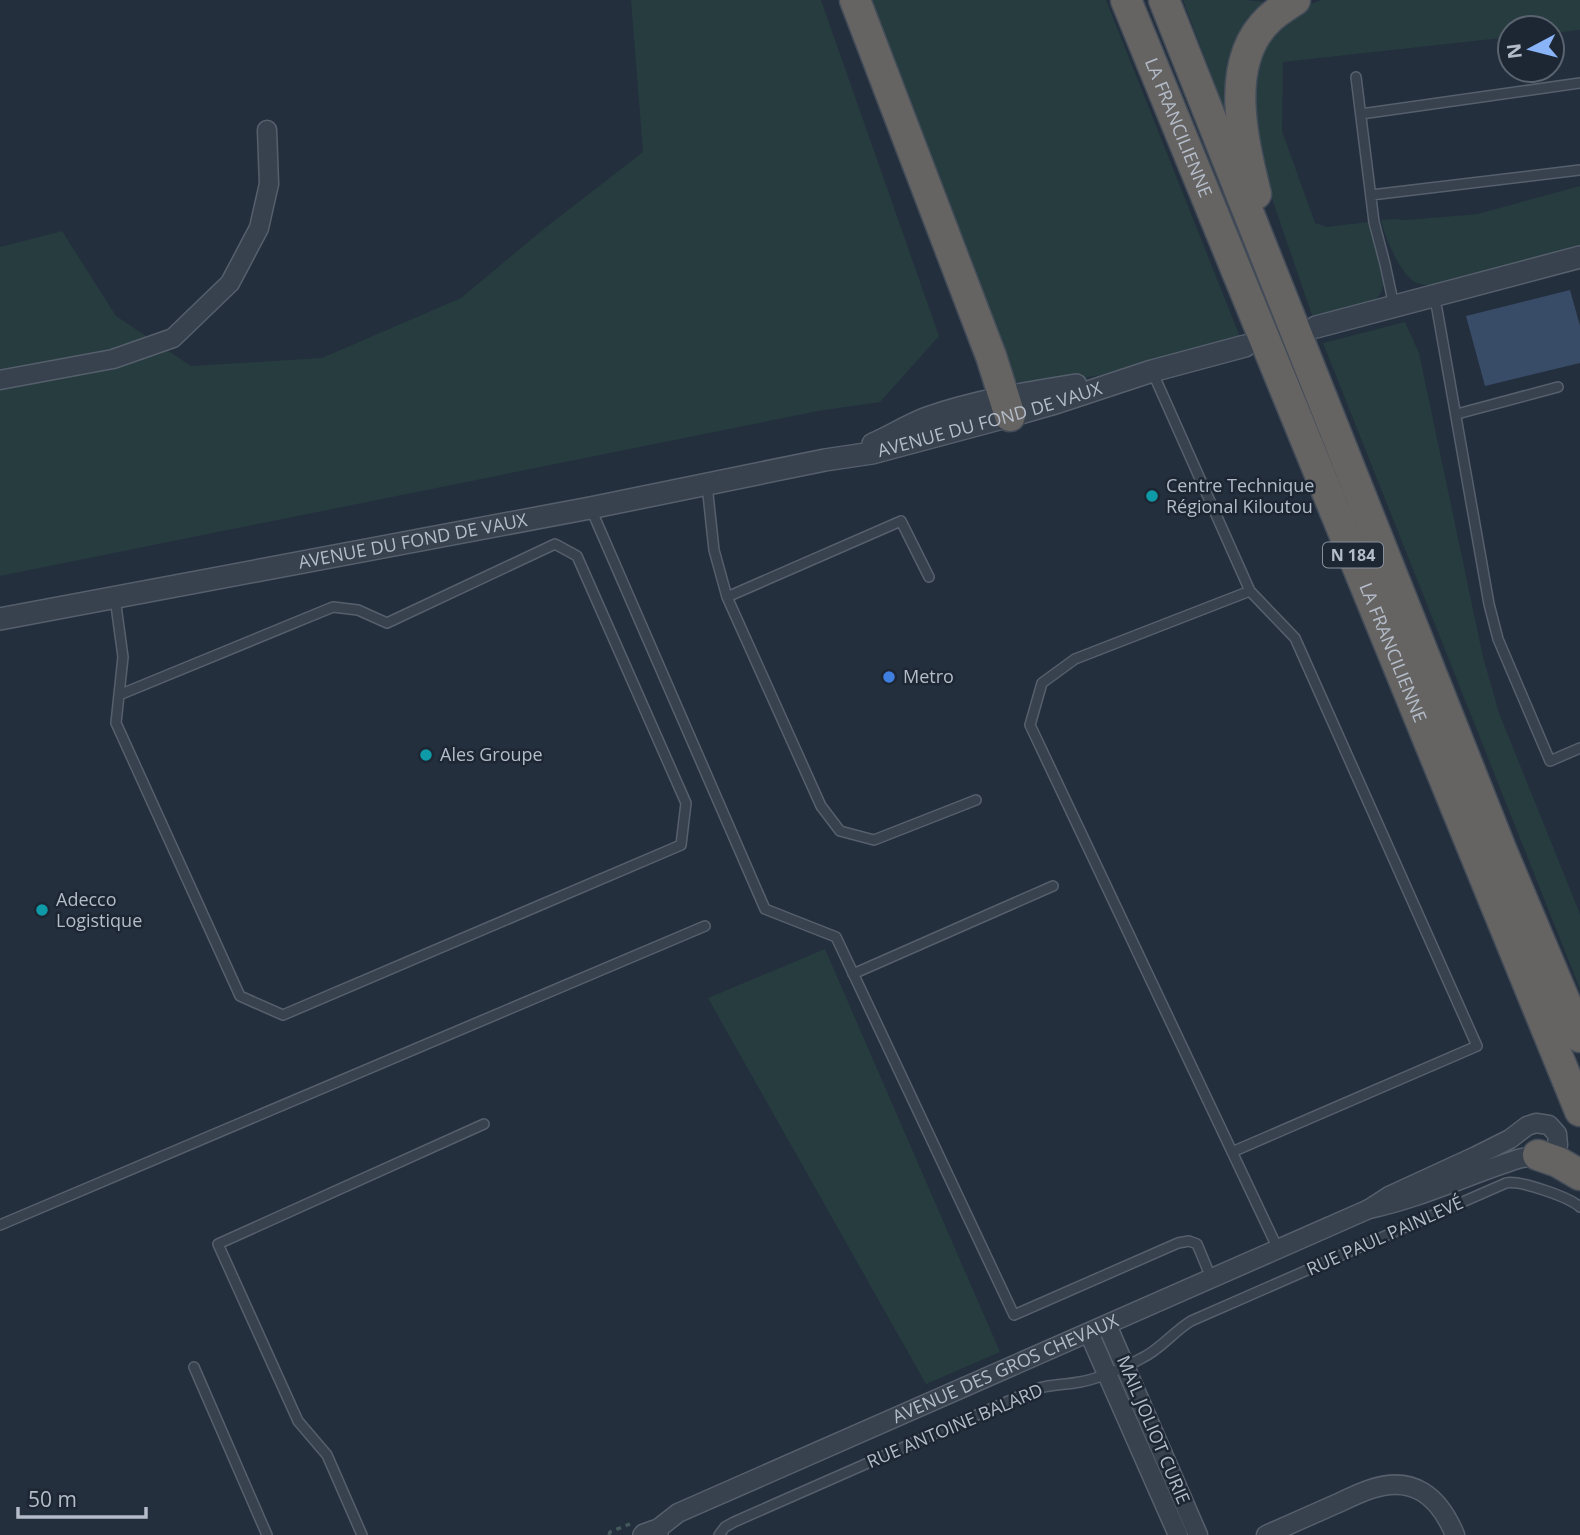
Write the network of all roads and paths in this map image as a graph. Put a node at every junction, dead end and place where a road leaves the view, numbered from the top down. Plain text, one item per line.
1 (855, 0) edge
2 (1126, 0) edge
3 (1164, 0) edge
4 (1295, 0) edge
5 (1356, 77) dead end
6 (1580, 83) edge
7 (1361, 114) junction
8 (267, 130) dead end
9 (1580, 170) edge
10 (1371, 195) junction
11 (1580, 257) edge
12 (1276, 283) junction
13 (1433, 296) junction
14 (1394, 306) junction
15 (1316, 327) dead end
16 (1245, 346) dead end
17 (1152, 371) junction
18 (0, 380) edge
19 (1558, 387) dead end
20 (1007, 406) junction
21 (1457, 414) junction
22 (707, 485) junction
23 (590, 508) junction
24 (929, 577) dead end
25 (1250, 591) junction
26 (727, 597) junction
27 (115, 598) junction
28 (0, 619) edge
29 (119, 695) junction
30 (1580, 748) edge
31 (976, 800) dead end
32 (1053, 886) dead end
33 (705, 926) dead end
34 (853, 974) junction
35 (1580, 1037) edge
36 (1580, 1111) edge
37 (484, 1124) dead end
38 (1232, 1152) junction
39 (1538, 1156) junction
40 (1580, 1175) edge
41 (1580, 1207) edge
42 (1369, 1209) junction
43 (0, 1225) edge
44 (1278, 1249) junction
45 (1212, 1280) junction
46 (1191, 1321) joint
47 (1107, 1325) junction
48 (1089, 1333) junction
49 (1125, 1366) junction
50 (194, 1367) dead end
51 (1107, 1373) junction
52 (652, 1533) edge
53 (267, 1535) edge
54 (362, 1535) edge
55 (719, 1535) edge
56 (1178, 1535) edge
57 (1198, 1535) edge
58 (1266, 1535) edge
59 (1455, 1535) edge

1 - 20 highway
2 - 36 highway, LA FRANCILIENNE / N 184
3 - 12 highway, LA FRANCILIENNE / N 184
4 - 12 highway
5 - 7 lane
6 - 7 lane
7 - 10 lane
8 - 18 street
9 - 10 lane
10 - 14 lane
11 - 13 street
12 - 35 highway, LA FRANCILIENNE / N 184
13 - 14 street
13 - 21 lane
14 - 15 street
16 - 17 street, AVENUE DU FOND DE VAUX
17 - 20 street, AVENUE DU FOND DE VAUX
17 - 25 lane
19 - 21 lane
20 - 22 street, AVENUE DU FOND DE VAUX
21 - 30 lane
22 - 23 street, AVENUE DU FOND DE VAUX
22 - 26 lane
23 - 27 street, AVENUE DU FOND DE VAUX
23 - 34 lane
24 - 26 lane
25 - 38 lane
25 - 38 lane
26 - 31 lane
27 - 28 street, AVENUE DU FOND DE VAUX
27 - 29 lane
29 - 29 lane
32 - 34 lane
33 - 43 lane
34 - 45 lane
37 - 54 lane
38 - 44 lane
39 - 40 highway
39 - 42 street
39 - 42 street
41 - 46 lane, RUE PAUL PAINLEVÉ
42 - 44 street, AVENUE DES GROS CHEVAUX
44 - 45 street, AVENUE DES GROS CHEVAUX
45 - 47 street, AVENUE DES GROS CHEVAUX
46 - 49 lane, RUE ANTOINE BALARD
47 - 48 street, AVENUE DES GROS CHEVAUX
47 - 49 street, MAIL JOLIOT CURIE
48 - 51 street, MAIL JOLIOT CURIE
48 - 52 street, AVENUE DES GROS CHEVAUX
49 - 51 lane, RUE ANTOINE BALARD
49 - 57 street, MAIL JOLIOT CURIE
50 - 53 lane
51 - 55 lane, RUE ANTOINE BALARD
51 - 56 street, MAIL JOLIOT CURIE
58 - 59 street

